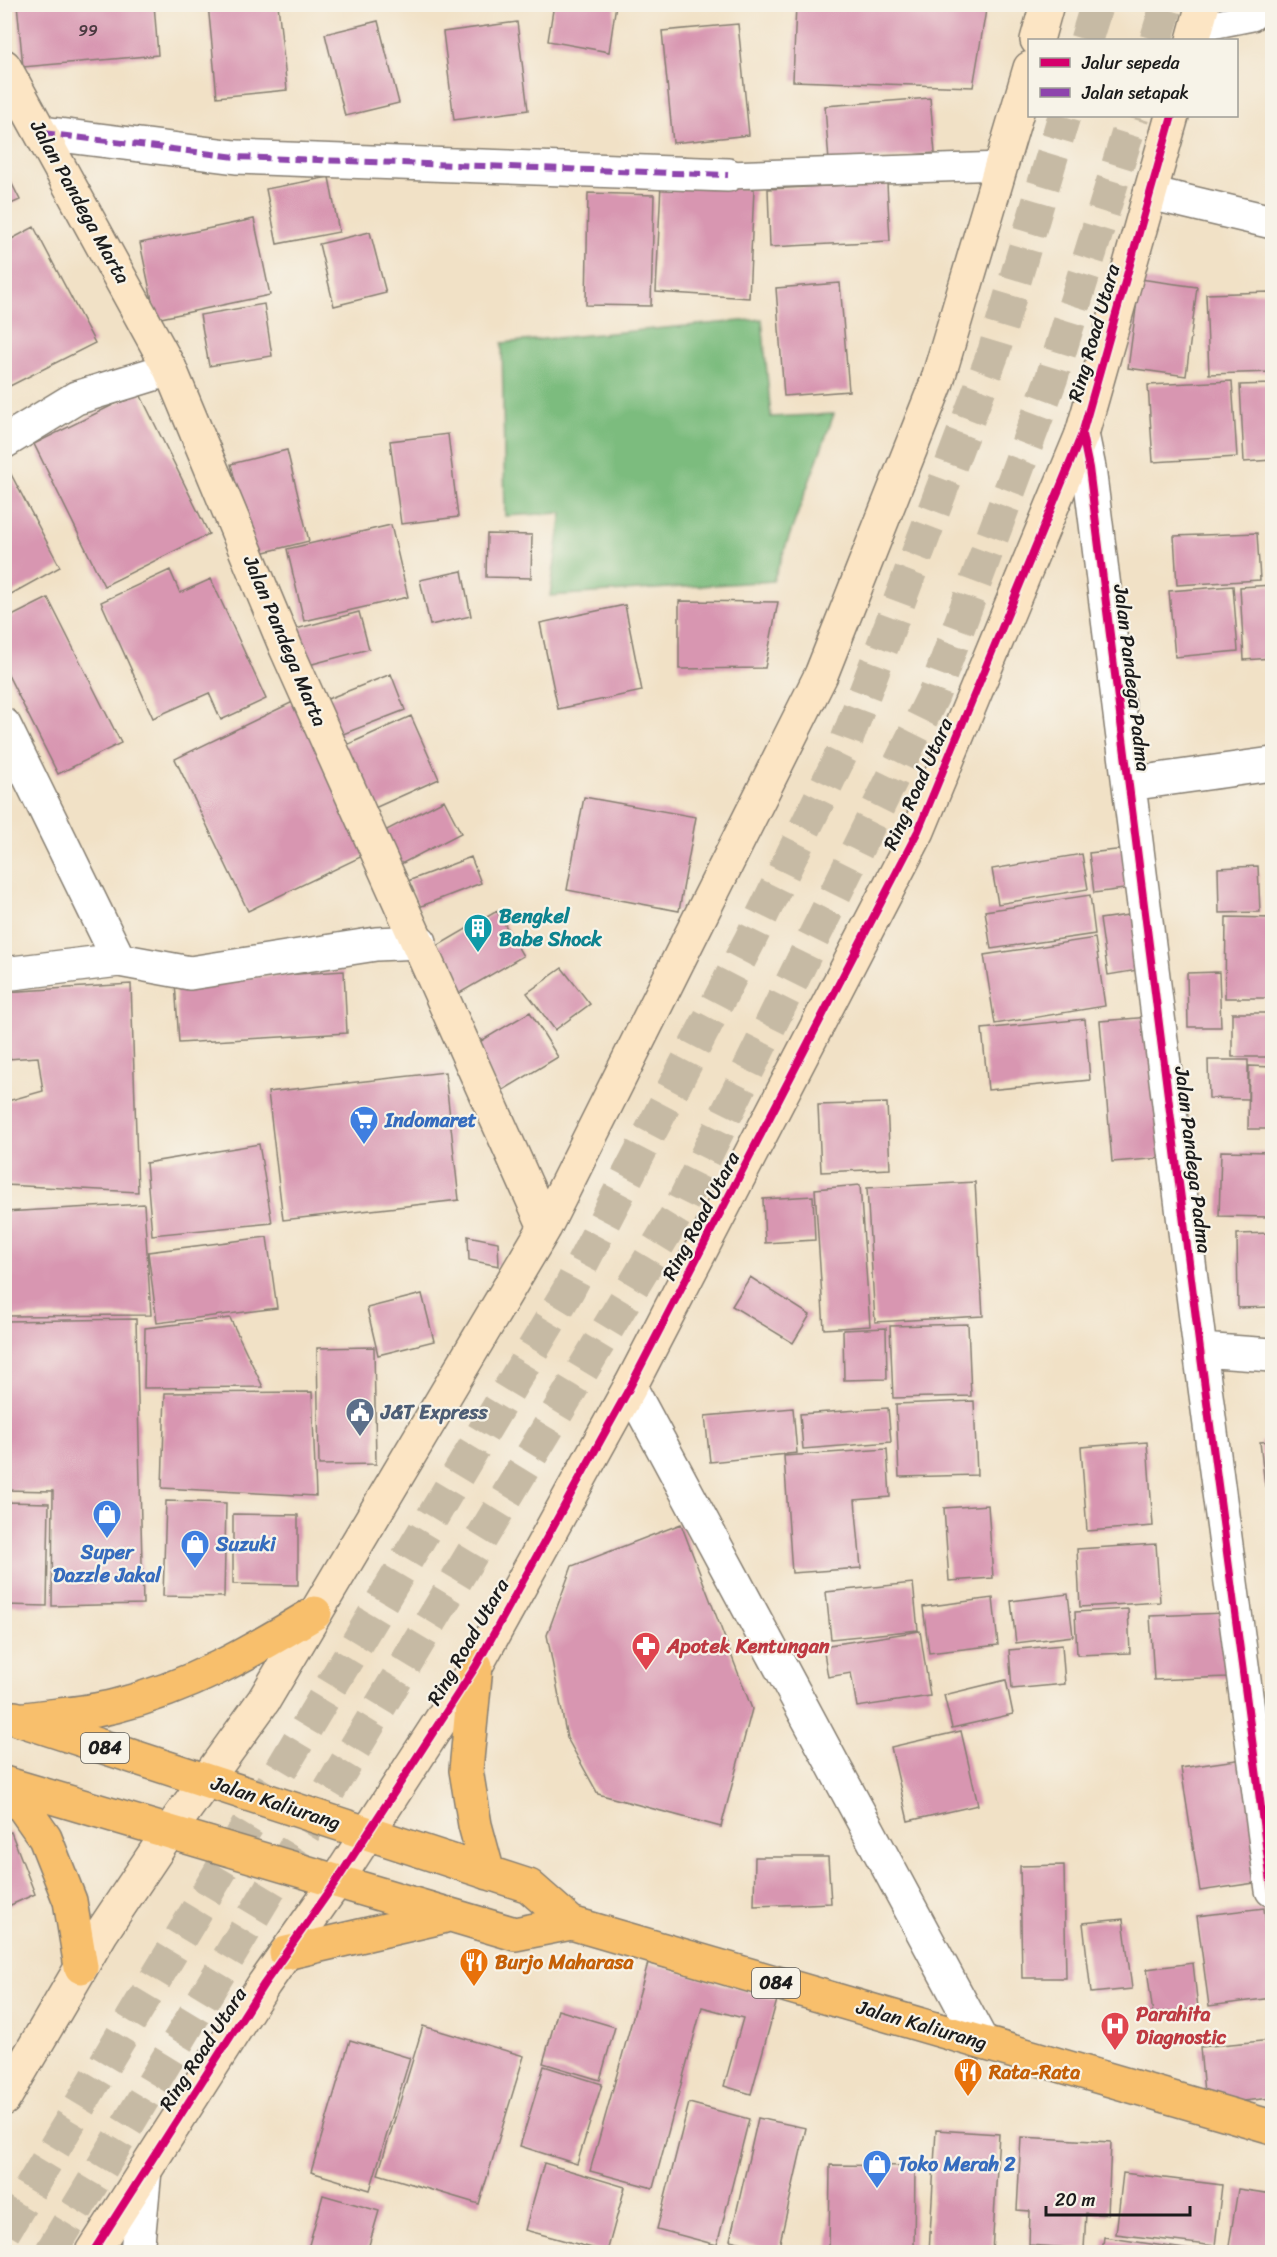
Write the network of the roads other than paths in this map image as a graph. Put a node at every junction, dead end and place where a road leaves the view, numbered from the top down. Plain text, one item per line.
1 (1047, 4) edge
2 (1268, 4) edge
3 (1198, 24) edge
4 (1037, 39) edge
5 (4, 66) edge
6 (1028, 72) edge
7 (1172, 117) edge
8 (43, 133) junction
9 (1003, 166) junction
10 (728, 175) joint
11 (1150, 193) junction
12 (1272, 222) edge
13 (170, 369) junction
14 (1082, 434) junction
15 (4, 442) edge
16 (4, 725) edge
17 (1272, 764) edge
18 (1129, 784) junction
19 (420, 942) junction
20 (118, 960) junction
21 (4, 974) edge
22 (545, 1227) junction
23 (1200, 1350) junction
24 (1272, 1355) edge
25 (630, 1387) junction
26 (315, 1613) junction
27 (476, 1666) junction
28 (12, 1717) edge
29 (206, 1780) junction
30 (6, 1783) edge
31 (169, 1832) junction
32 (367, 1833) junction
33 (488, 1873) junction
34 (336, 1882) junction
35 (1272, 1890) edge
36 (447, 1916) junction
37 (571, 1923) junction
38 (286, 1953) junction
39 (81, 1966) junction
40 (982, 2042) junction
41 (4, 2099) edge
42 (1272, 2127) edge
43 (146, 2170) junction
44 (93, 2253) edge
45 (137, 2253) edge

1 - 4 street
2 - 3 lane
5 - 8 street, Jalan Pandega Marta
6 - 9 street
7 - 11 street, Ring Road Utara
8 - 10 street
8 - 13 street, Jalan Pandega Marta
9 - 10 lane
9 - 22 street
11 - 12 street
11 - 14 street, Ring Road Utara
13 - 15 street
13 - 19 street, Jalan Pandega Marta
14 - 18 street, Jalan Pandega Padma
14 - 25 street, Ring Road Utara
16 - 20 street
17 - 18 street
18 - 23 street, Jalan Pandega Padma
19 - 20 street
19 - 22 street, Jalan Pandega Marta
20 - 21 street
22 - 26 street
23 - 24 street
23 - 35 street, Jalan Pandega Padma
25 - 27 street, Ring Road Utara
25 - 40 street
26 - 28 main road
26 - 29 street
27 - 32 street, Ring Road Utara
27 - 33 main road
28 - 29 main road, Jalan Kaliurang / 084
29 - 31 street
29 - 32 main road, Jalan Kaliurang / 084
30 - 31 main road, Jalan Kaliurang / 084
30 - 39 main road
31 - 34 main road, Jalan Kaliurang / 084
31 - 39 street
32 - 33 main road, Jalan Kaliurang / 084
32 - 34 street, Ring Road Utara
33 - 37 main road, Jalan Kaliurang / 084
34 - 36 main road, Jalan Kaliurang / 084
34 - 38 street, Ring Road Utara
36 - 37 main road, Jalan Kaliurang / 084
36 - 38 main road
37 - 40 main road, Jalan Kaliurang / 084
38 - 43 street, Ring Road Utara
39 - 41 street
40 - 42 main road, Jalan Kaliurang / 084
43 - 44 street, Ring Road Utara
43 - 45 street

